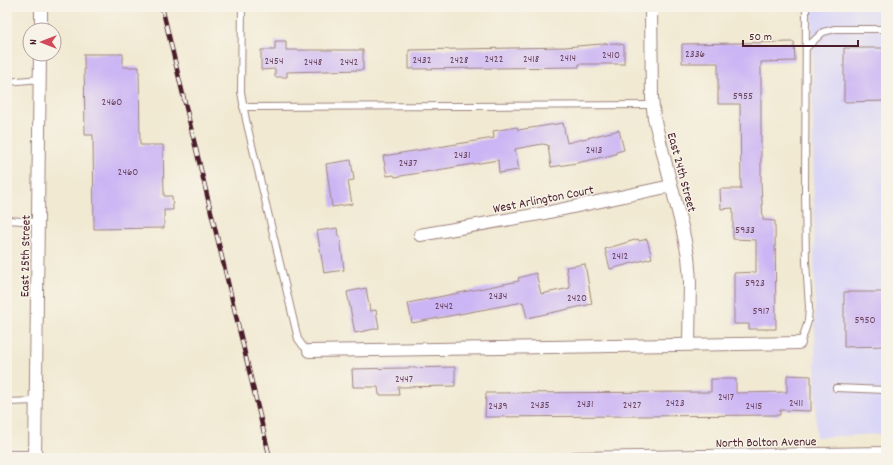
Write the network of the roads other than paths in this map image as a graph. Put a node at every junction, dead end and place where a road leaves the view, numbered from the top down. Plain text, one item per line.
1 (41, 7) edge
2 (242, 7) edge
3 (652, 7) edge
4 (806, 7) edge
5 (41, 22) edge
6 (886, 29) edge
7 (806, 48) junction
8 (40, 62) edge
9 (40, 79) junction
10 (7, 82) edge
11 (652, 105) junction
12 (243, 107) junction
13 (671, 186) junction
14 (7, 220) edge
15 (38, 222) junction
16 (420, 235) dead end
17 (799, 342) joint
18 (689, 344) junction
19 (308, 351) joint
20 (836, 388) dead end
21 (886, 390) edge
22 (36, 401) junction
23 (7, 402) edge
24 (886, 453) edge
25 (7, 457) edge
26 (691, 457) edge
27 (36, 458) edge
28 (575, 458) edge

1 - 5 street
2 - 12 lane
3 - 11 street, East 24th Street
4 - 7 lane
6 - 7 lane
7 - 17 lane
8 - 9 street, East 25th Street
9 - 10 lane
9 - 15 street, East 25th Street
11 - 12 lane
11 - 13 street, East 24th Street
12 - 19 lane
13 - 16 street, West Arlington Court
13 - 18 street, East 24th Street
14 - 15 lane
15 - 22 street, East 25th Street
17 - 18 street
18 - 19 street
20 - 21 lane
22 - 23 lane
22 - 27 street, East 25th Street
24 - 26 street, North Bolton Avenue
25 - 27 street
26 - 28 street, North Bolton Avenue

